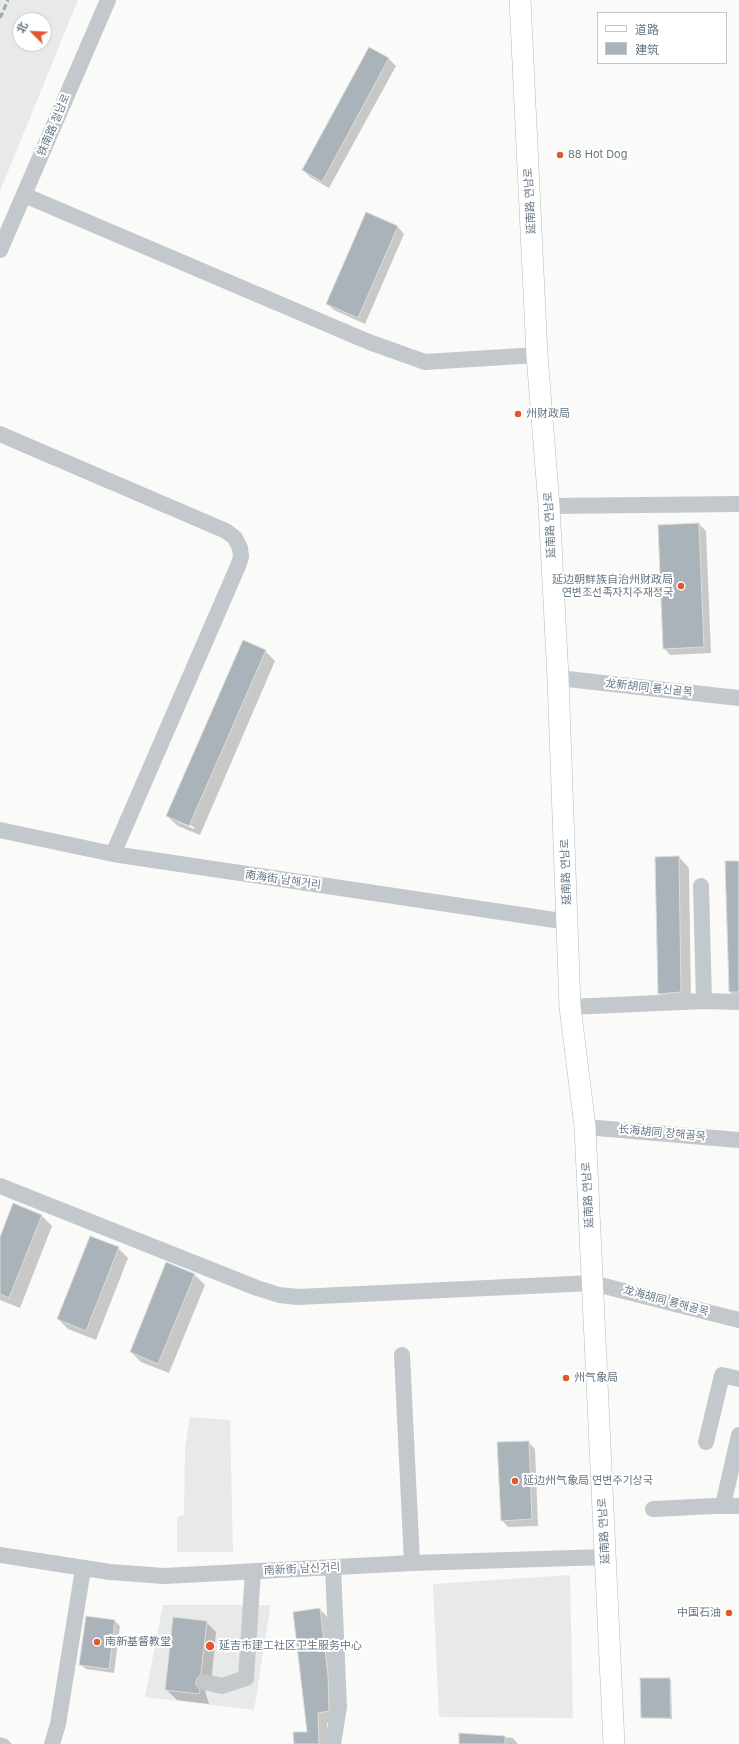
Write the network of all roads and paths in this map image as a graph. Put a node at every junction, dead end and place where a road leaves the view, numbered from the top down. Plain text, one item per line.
1 (108, 0) edge
2 (520, 0) edge
3 (24, 195) junction
4 (0, 250) edge
5 (537, 355) junction
6 (0, 434) edge
7 (739, 504) edge
8 (549, 506) junction
9 (558, 678) junction
10 (739, 698) edge
11 (0, 830) edge
12 (113, 854) junction
13 (701, 886) dead end
14 (568, 922) junction
15 (704, 1001) junction
16 (739, 1002) edge
17 (570, 1007) junction
18 (585, 1127) junction
19 (739, 1140) edge
20 (0, 1186) edge
21 (592, 1283) junction
22 (739, 1320) edge
23 (402, 1355) dead end
24 (739, 1379) edge
25 (739, 1435) edge
26 (706, 1442) dead end
27 (723, 1506) junction
28 (739, 1506) edge
29 (653, 1509) dead end
30 (0, 1555) edge
31 (606, 1557) junction
32 (412, 1563) junction
33 (333, 1567) junction
34 (83, 1568) junction
35 (253, 1571) junction
36 (205, 1682) dead end
37 (52, 1744) edge
38 (332, 1744) edge
39 (614, 1744) edge

1 - 3 street, 铁南路 철남로
2 - 5 main road, 延南路 연남로
3 - 4 street, 铁南路 철남로
3 - 5 street
5 - 8 main road, 延南路 연남로
6 - 12 street
7 - 8 street
8 - 9 main road, 延南路 연남로
9 - 10 street, 龙新胡同 룡신골목
9 - 14 main road, 延南路 연남로
11 - 12 street, 南海街 남해거리
12 - 14 street, 南海街 남해거리
13 - 15 street
14 - 17 main road, 延南路 연남로
15 - 16 street
15 - 17 street
17 - 18 main road, 延南路 연남로
18 - 19 street, 长海胡同 장해골목
18 - 21 main road, 延南路 연남로
20 - 21 street, 龙海胡同 룡해골목
21 - 22 street, 龙海胡同 룡해골목
21 - 31 main road, 延南路 연남로
23 - 32 street
24 - 26 street
25 - 27 street
27 - 28 street
27 - 29 street
30 - 34 street, 南新街 남신거리
31 - 32 street, 南新街 남신거리
31 - 39 main road, 延南路 연남로
32 - 33 street, 南新街 남신거리
33 - 35 street, 南新街 남신거리
33 - 38 street
34 - 35 street, 南新街 남신거리
34 - 37 street
35 - 36 street

